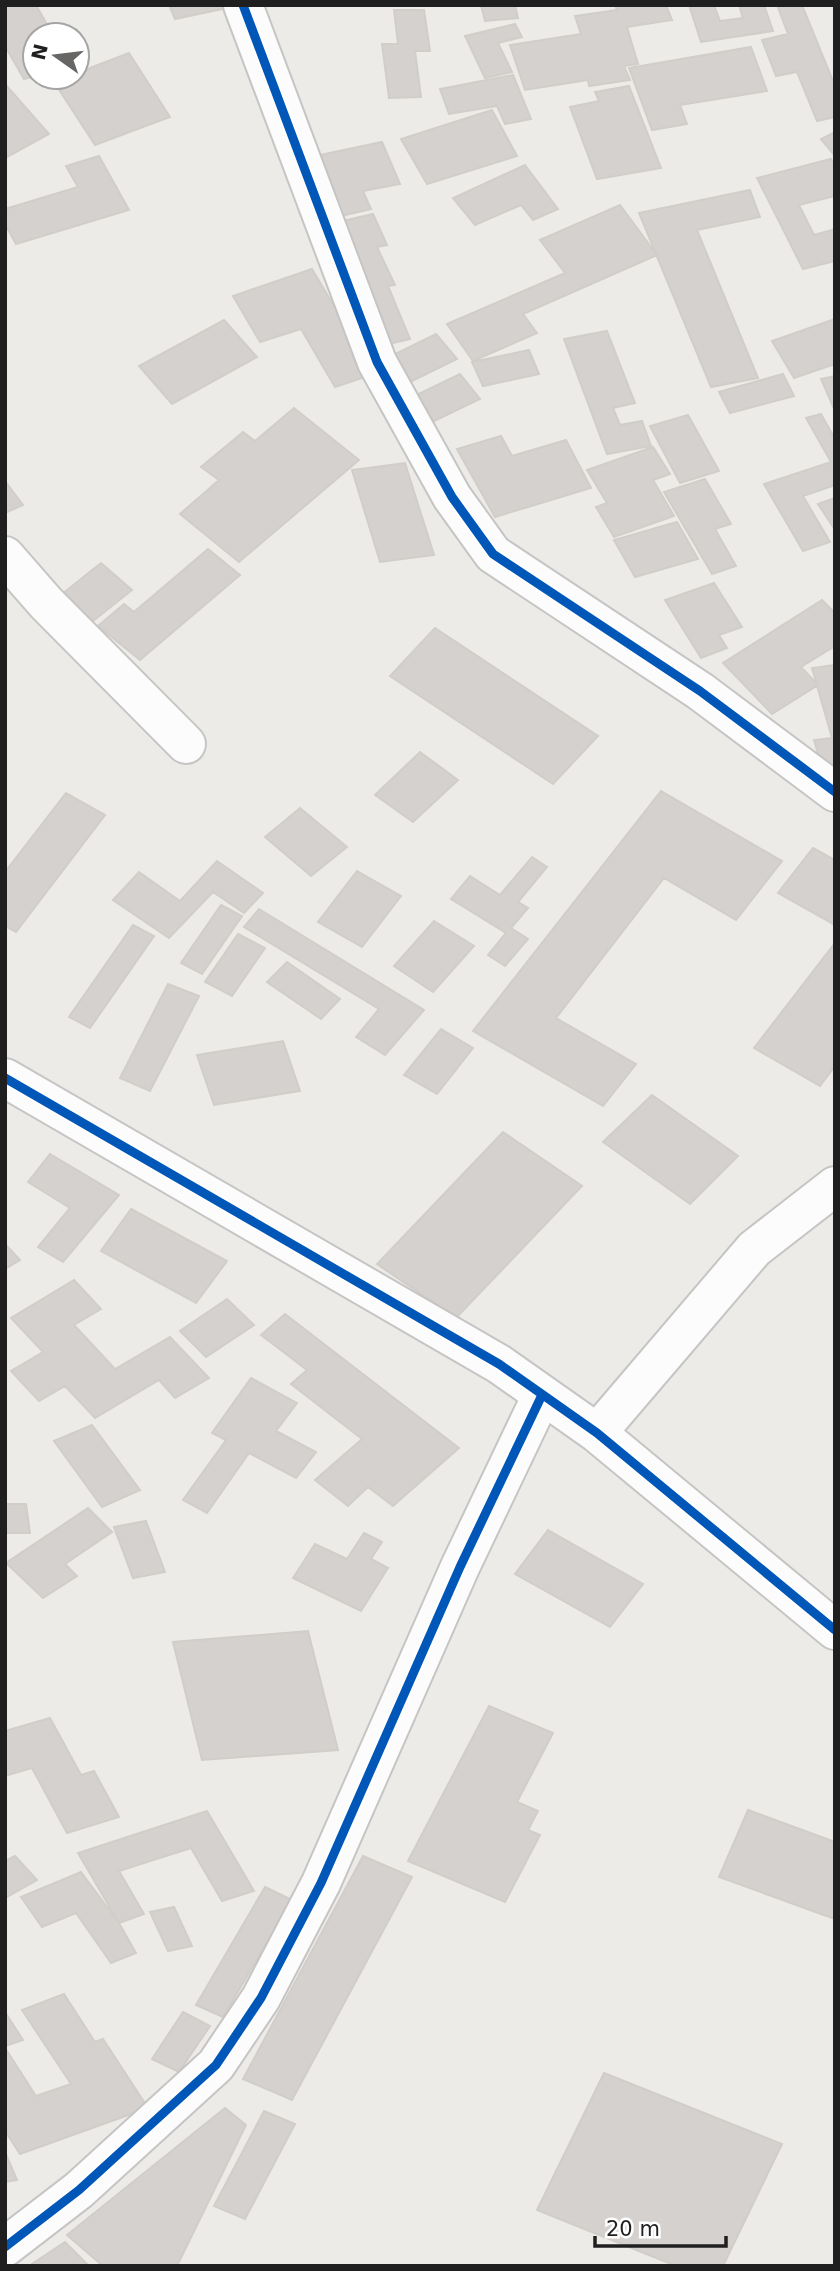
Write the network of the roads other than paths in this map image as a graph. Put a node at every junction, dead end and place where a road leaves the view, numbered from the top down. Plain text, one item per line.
1 (243, 5) edge
2 (5, 556) edge
3 (186, 744) dead end
4 (835, 792) edge
5 (5, 1078) edge
6 (48, 1103) junction
7 (5, 1113) edge
8 (835, 1186) edge
9 (542, 1395) junction
10 (597, 1433) junction
11 (835, 1630) edge
12 (5, 2247) edge

1 - 4 street
2 - 3 street
5 - 6 street
6 - 7 street
6 - 9 street
8 - 10 street
9 - 10 street
9 - 12 street
10 - 11 street

